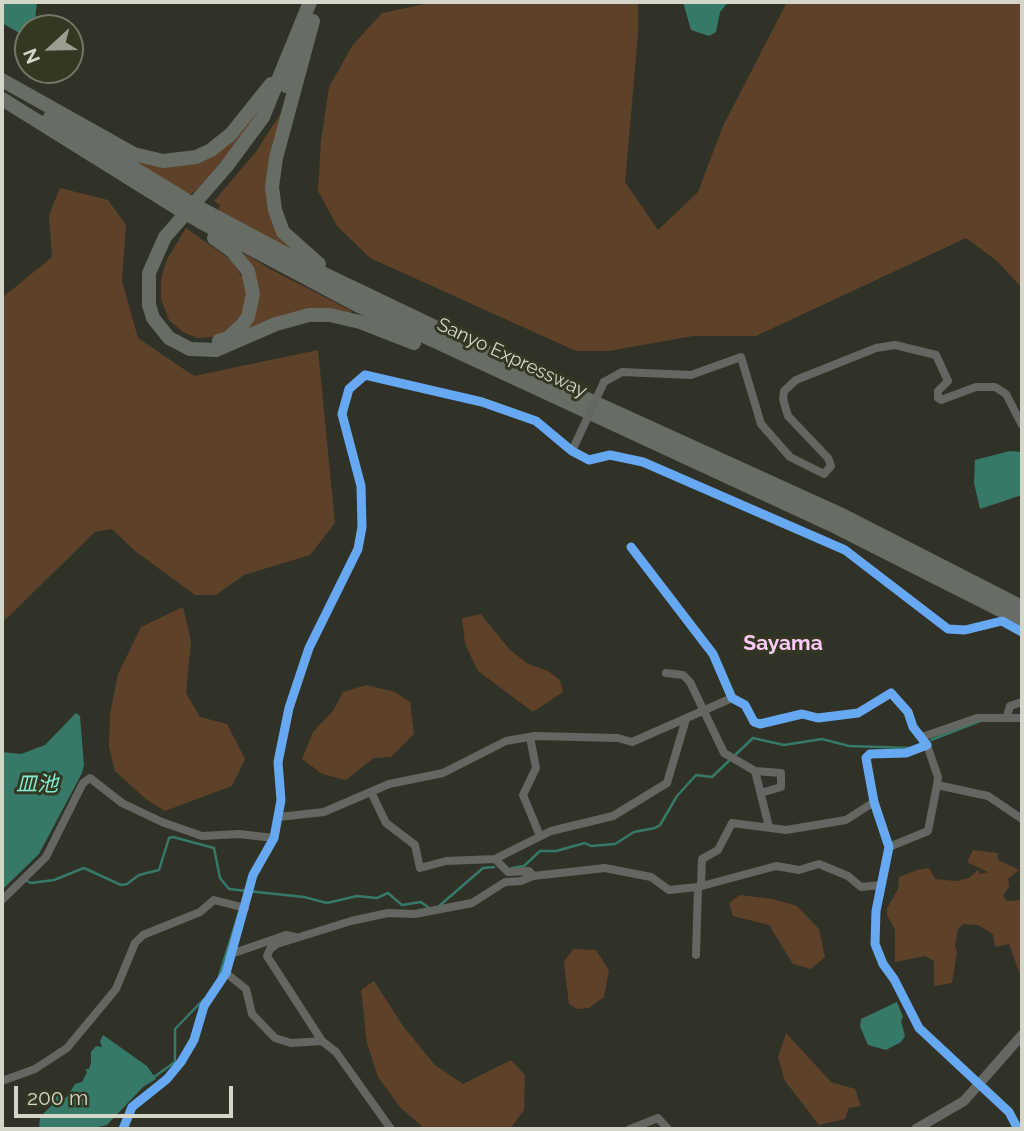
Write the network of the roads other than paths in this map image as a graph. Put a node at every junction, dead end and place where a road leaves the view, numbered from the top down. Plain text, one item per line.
1 (310, 2) edge
2 (318, 2) edge
3 (298, 52) junction
4 (2, 80) edge
5 (2, 86) edge
6 (2, 99) edge
7 (182, 204) junction
8 (202, 220) junction
9 (348, 285) junction
10 (571, 407) junction
11 (1022, 425) edge
12 (572, 451) junction
13 (631, 547) dead end
14 (973, 588) junction
15 (1022, 607) edge
16 (1022, 621) edge
17 (1022, 632) edge
18 (666, 673) dead end
19 (732, 698) junction
20 (1022, 702) edge
21 (705, 707) junction
22 (1007, 716) junction
23 (1022, 718) edge
24 (686, 719) junction
25 (530, 737) junction
26 (924, 741) junction
27 (755, 771) junction
28 (937, 785) junction
29 (761, 793) junction
30 (372, 794) junction
31 (874, 802) junction
32 (279, 817) junction
33 (1022, 819) edge
34 (769, 827) junction
35 (540, 836) junction
36 (274, 838) junction
37 (889, 848) junction
38 (495, 859) junction
39 (533, 876) junction
40 (881, 885) junction
41 (699, 886) junction
42 (2, 900) edge
43 (242, 907) junction
44 (298, 937) junction
45 (231, 954) junction
46 (696, 955) dead end
47 (226, 973) junction
48 (1022, 1035) edge
49 (322, 1041) junction
50 (2, 1082) edge
51 (980, 1086) junction
52 (123, 1129) edge
53 (391, 1129) edge
54 (630, 1129) edge
55 (668, 1129) edge
56 (916, 1129) edge
57 (1018, 1129) edge

1 - 3 highway
2 - 3 highway
3 - 4 highway
3 - 8 highway
3 - 9 highway
3 - 10 highway
5 - 7 highway, Sanyo Expressway
6 - 7 highway, Sanyo Expressway
7 - 8 highway, Sanyo Expressway, bridge
8 - 9 highway, Sanyo Expressway
8 - 10 highway, Sanyo Expressway
9 - 14 highway, Sanyo Expressway
10 - 14 highway, Sanyo Expressway
11 - 12 street, bridge
12 - 17 street
12 - 32 street
13 - 19 street
14 - 15 highway, Sanyo Expressway
14 - 16 highway, Sanyo Expressway
18 - 21 street
19 - 21 street
19 - 26 street
20 - 22 street
21 - 24 street
21 - 27 street
22 - 23 street
22 - 26 street
24 - 25 street
24 - 35 street
25 - 30 street
25 - 35 street
26 - 28 street
26 - 31 street
27 - 29 street
27 - 29 street
28 - 33 street
28 - 37 street
29 - 34 street
30 - 32 street
30 - 38 street
31 - 34 street
31 - 37 street
32 - 36 street
34 - 41 street
35 - 38 street
36 - 42 street
36 - 43 street
37 - 40 street
38 - 39 street
39 - 41 street
39 - 44 street
40 - 41 street
40 - 51 street
41 - 46 street
43 - 45 street
43 - 50 street
44 - 45 street
44 - 49 street
45 - 47 street
47 - 49 street
47 - 52 street
48 - 51 main road
49 - 53 street
51 - 56 main road
51 - 57 street
54 - 55 street

